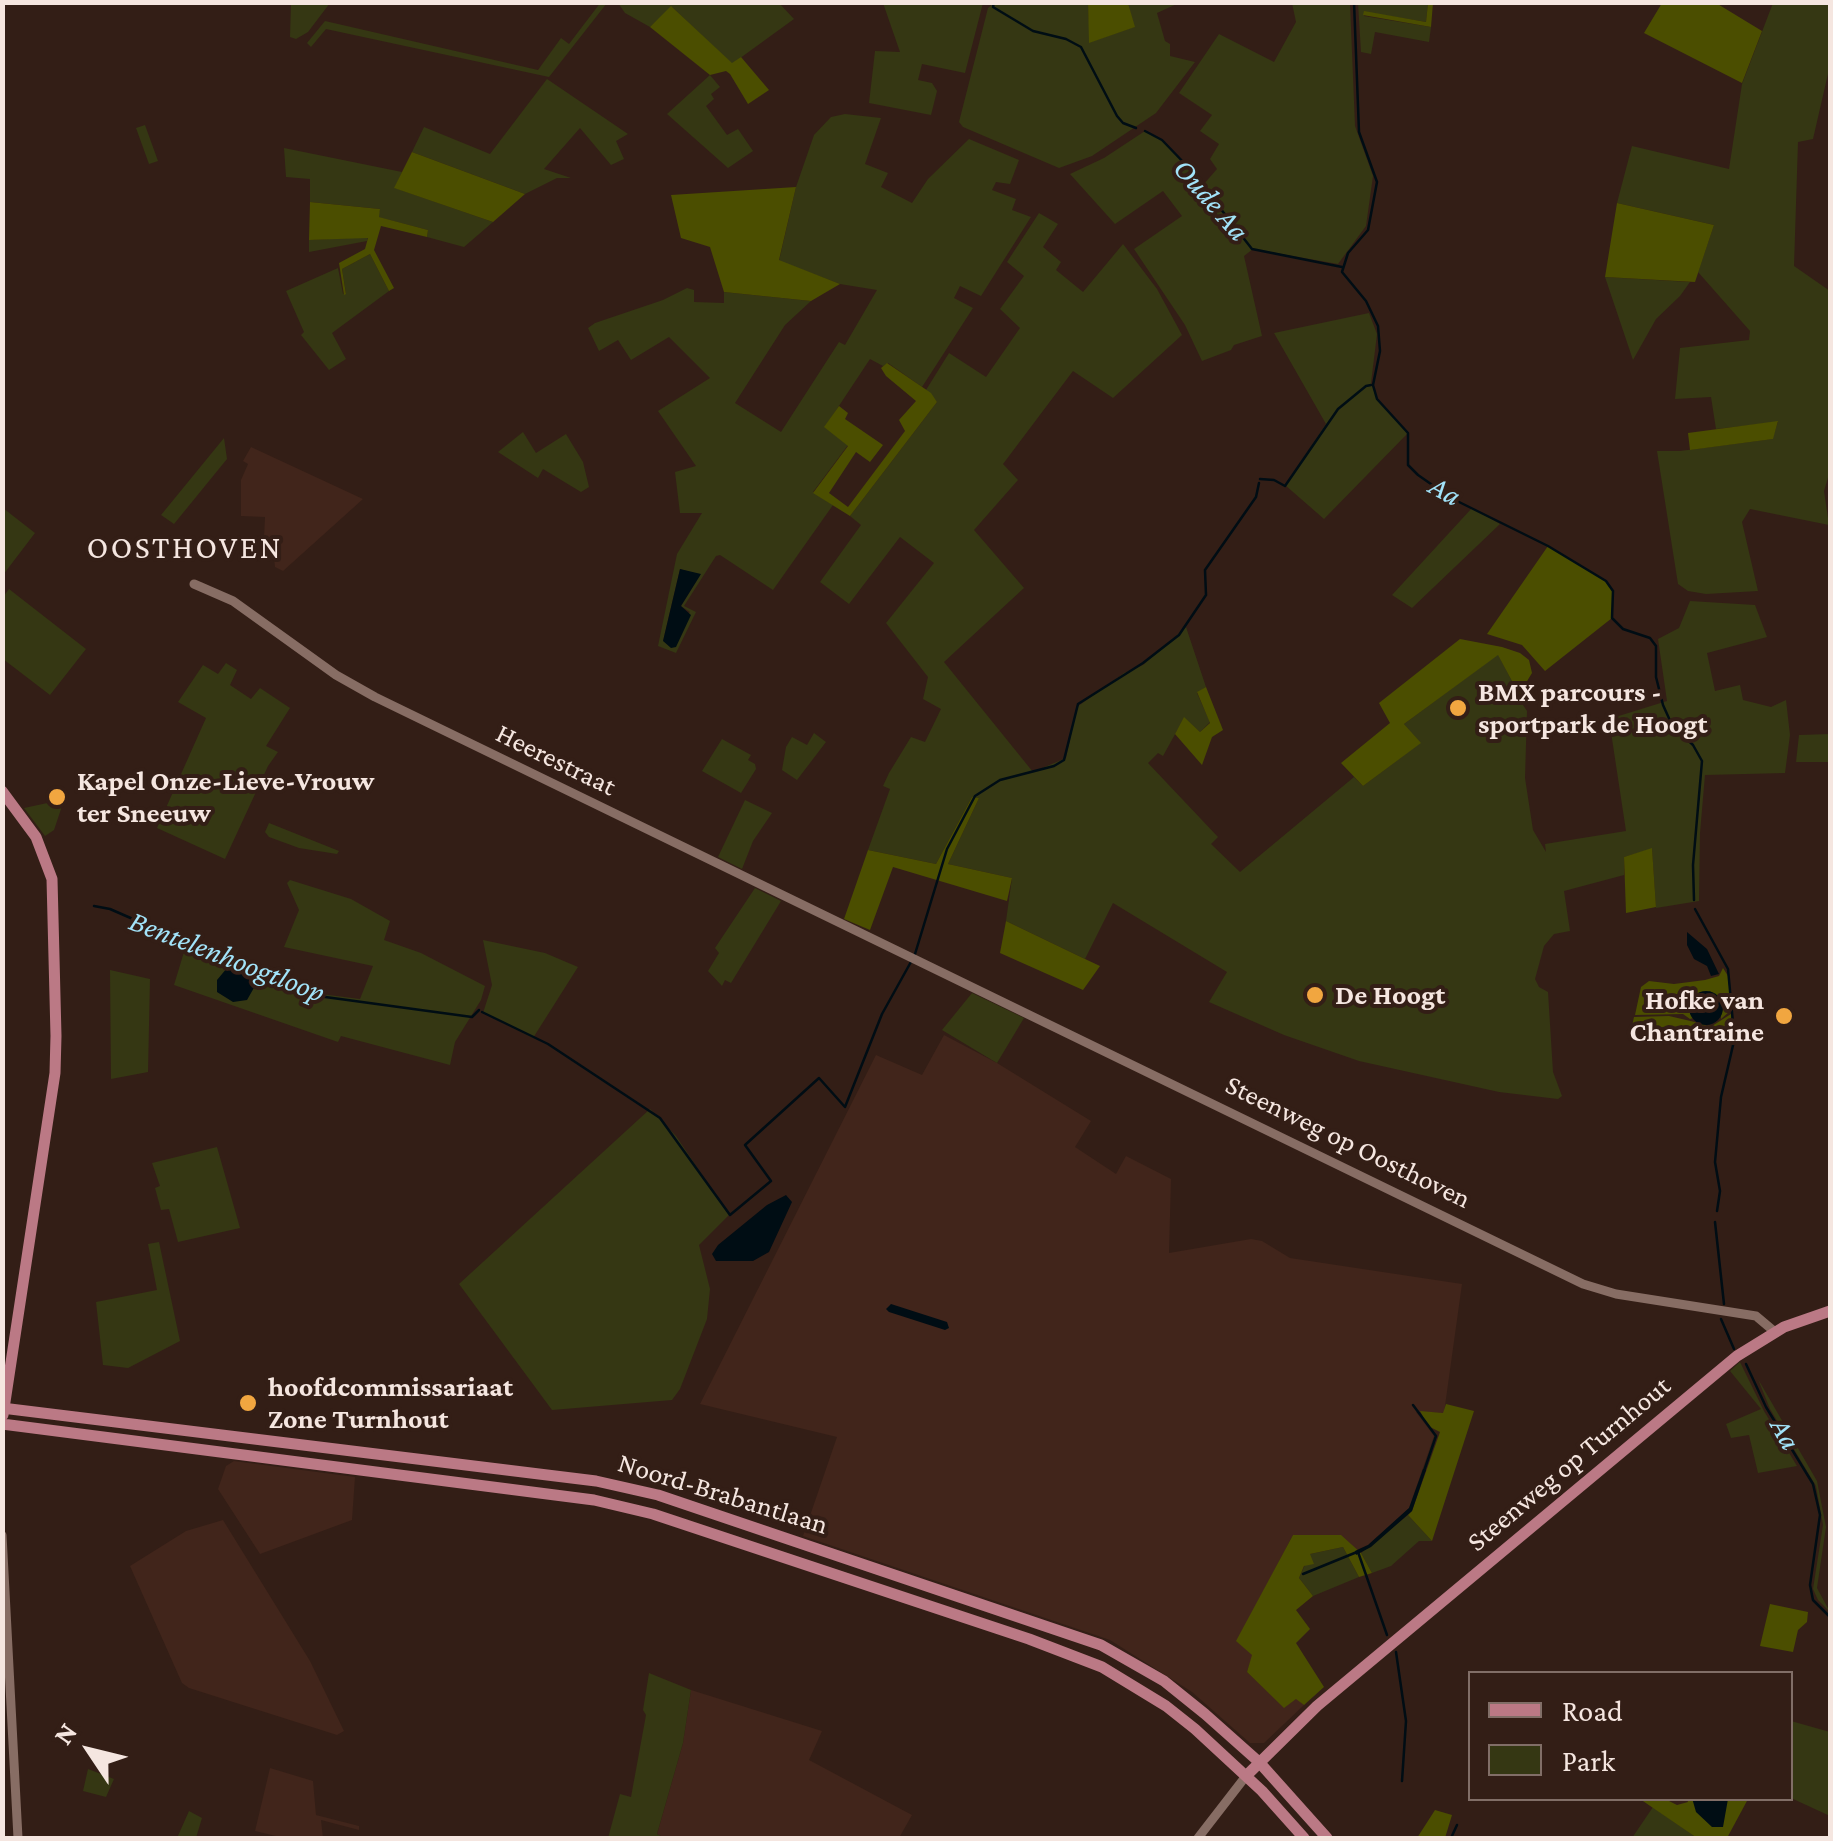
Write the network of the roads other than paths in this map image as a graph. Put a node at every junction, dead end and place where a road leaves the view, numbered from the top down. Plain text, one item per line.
1 (194, 584) dead end
2 (2, 791) edge
3 (910, 956) joint
4 (1830, 1311) edge
5 (1775, 1332) junction
6 (3, 1415) edge
7 (2, 1534) edge
8 (800, 1543) junction
9 (793, 1560) junction
10 (1258, 1762) junction
11 (1246, 1776) junction
12 (18, 1838) edge
13 (1198, 1838) edge
14 (1304, 1838) edge
15 (1326, 1838) edge

1 - 3 street, Heerestraat
2 - 6 main road
3 - 5 street, Steenweg op Oosthoven
4 - 5 main road, Steenweg op Turnhout
5 - 10 main road, Steenweg op Turnhout
6 - 8 main road, Noord-Brabantlaan
6 - 9 main road, Noord-Brabantlaan
7 - 12 street
8 - 9 main road
8 - 10 main road, Noord-Brabantlaan
9 - 11 main road, Noord-Brabantlaan
10 - 11 main road, Steenweg op Turnhout
10 - 15 main road, Noord-Brabantlaan
11 - 13 street
11 - 14 main road, Noord-Brabantlaan

